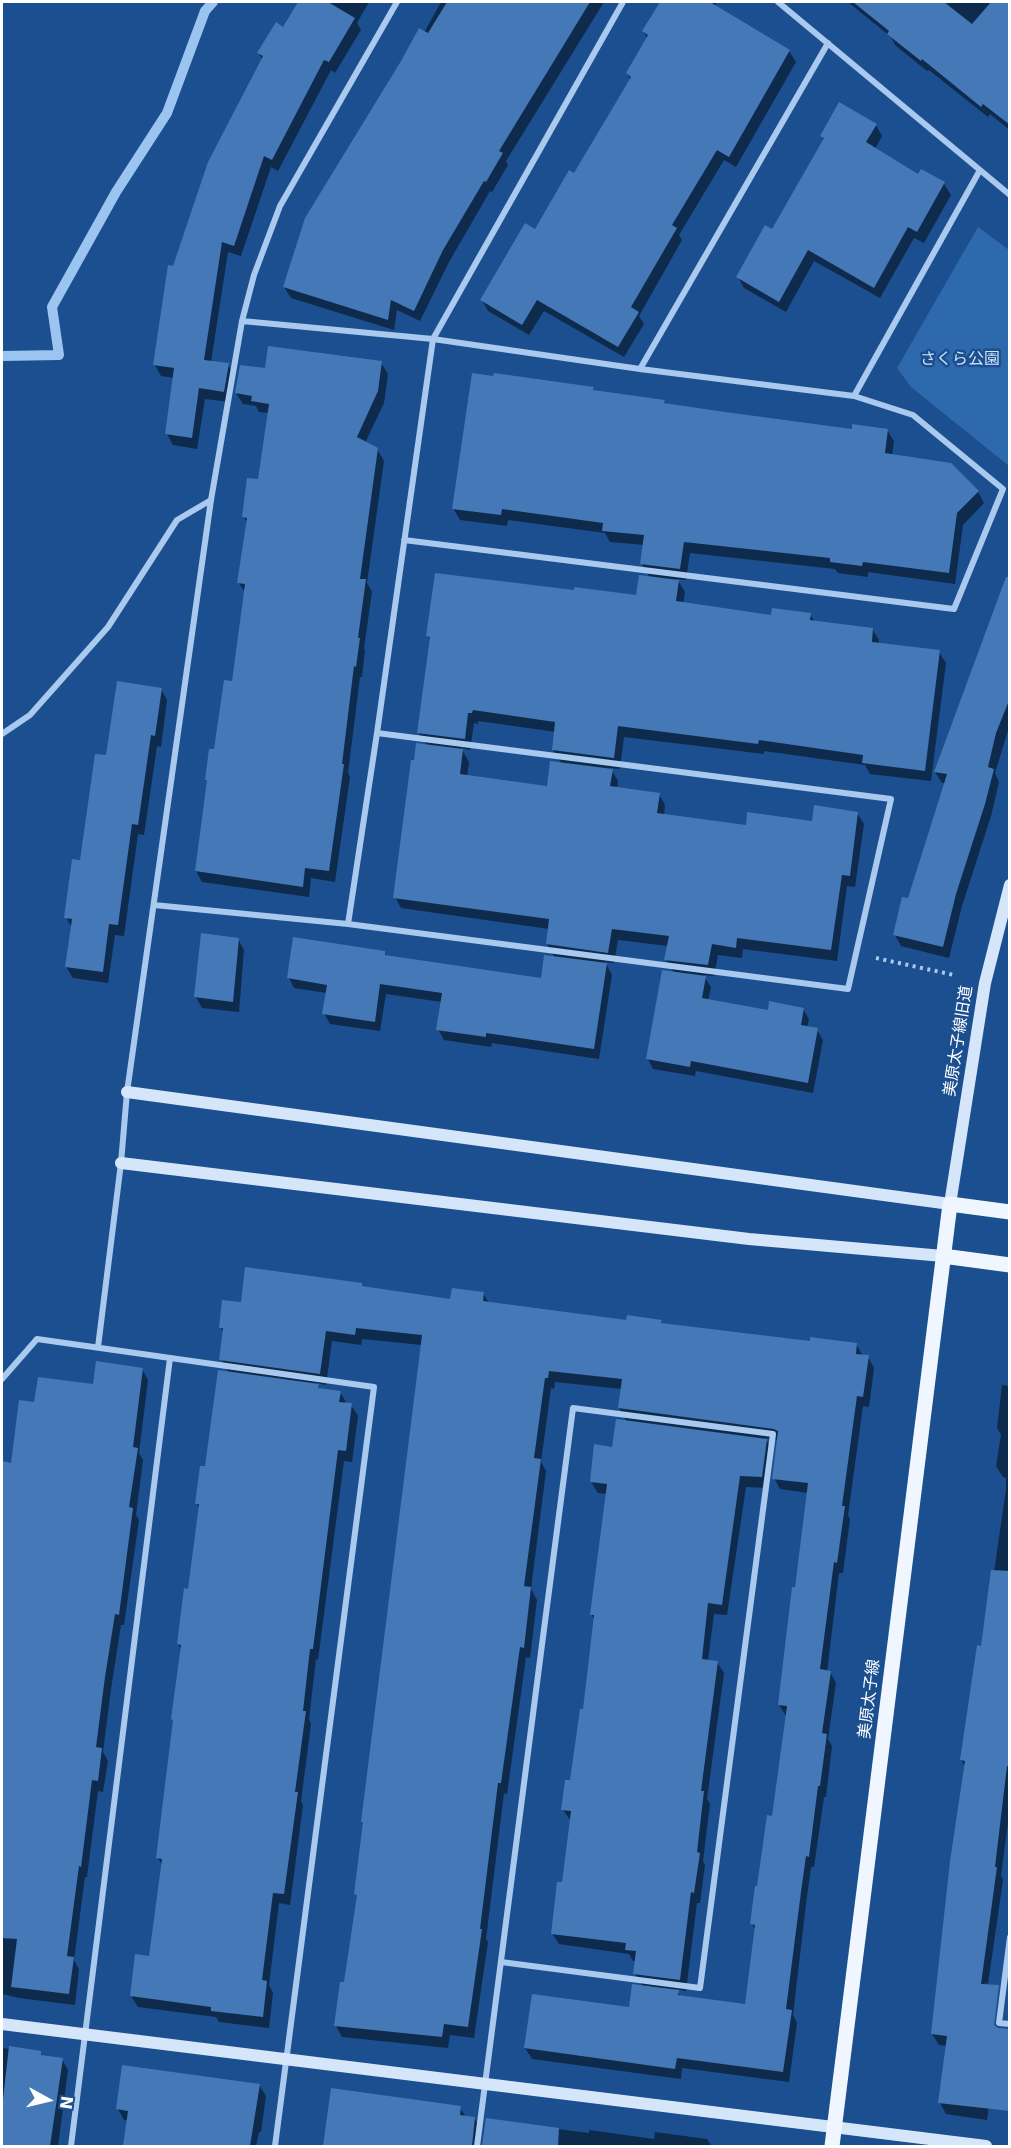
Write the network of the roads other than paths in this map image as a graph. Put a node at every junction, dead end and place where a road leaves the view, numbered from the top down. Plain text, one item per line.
1 (397, 2) edge
2 (623, 2) edge
3 (778, 2) edge
4 (828, 43) junction
5 (980, 170) junction
6 (1010, 195) edge
7 (242, 321) junction
8 (433, 339) junction
9 (640, 369) junction
10 (854, 396) junction
11 (211, 500) junction
12 (404, 540) junction
13 (377, 733) junction
14 (2, 734) edge
15 (1010, 885) edge
16 (154, 905) junction
17 (348, 924) junction
18 (127, 1092) junction
19 (121, 1163) junction
20 (950, 1204) junction
21 (1010, 1212) edge
22 (943, 1256) junction
23 (1010, 1264) edge
24 (98, 1347) junction
25 (170, 1358) junction
26 (2, 1379) edge
27 (1010, 1937) edge
28 (501, 1962) junction
29 (2, 2024) edge
30 (1010, 2024) edge
31 (85, 2033) junction
32 (286, 2059) junction
33 (485, 2083) junction
34 (835, 2127) junction
35 (71, 2146) edge
36 (275, 2146) edge
37 (477, 2146) edge
38 (832, 2146) edge
39 (986, 2146) edge

1 - 7 street
2 - 8 street
3 - 4 street
4 - 5 street
4 - 9 street
5 - 6 street
5 - 10 street
7 - 8 street
7 - 11 street
8 - 9 street
8 - 12 street
9 - 10 street
10 - 12 street
11 - 14 street
11 - 16 street
12 - 13 street
13 - 17 street
13 - 17 street
15 - 20 street, 美原太子線旧道
16 - 17 street
16 - 18 street
18 - 19 street
18 - 20 street
19 - 22 street
19 - 24 street
20 - 21 main road
20 - 22 main road, 美原太子線
22 - 23 main road
22 - 34 main road, 美原太子線
24 - 25 street
24 - 26 street
25 - 31 street
25 - 32 street
27 - 30 street
28 - 28 street
28 - 33 street
29 - 31 street
31 - 32 street
31 - 35 street
32 - 33 street
32 - 36 street
33 - 34 street
33 - 37 street
34 - 38 main road, 美原太子線
34 - 39 street

